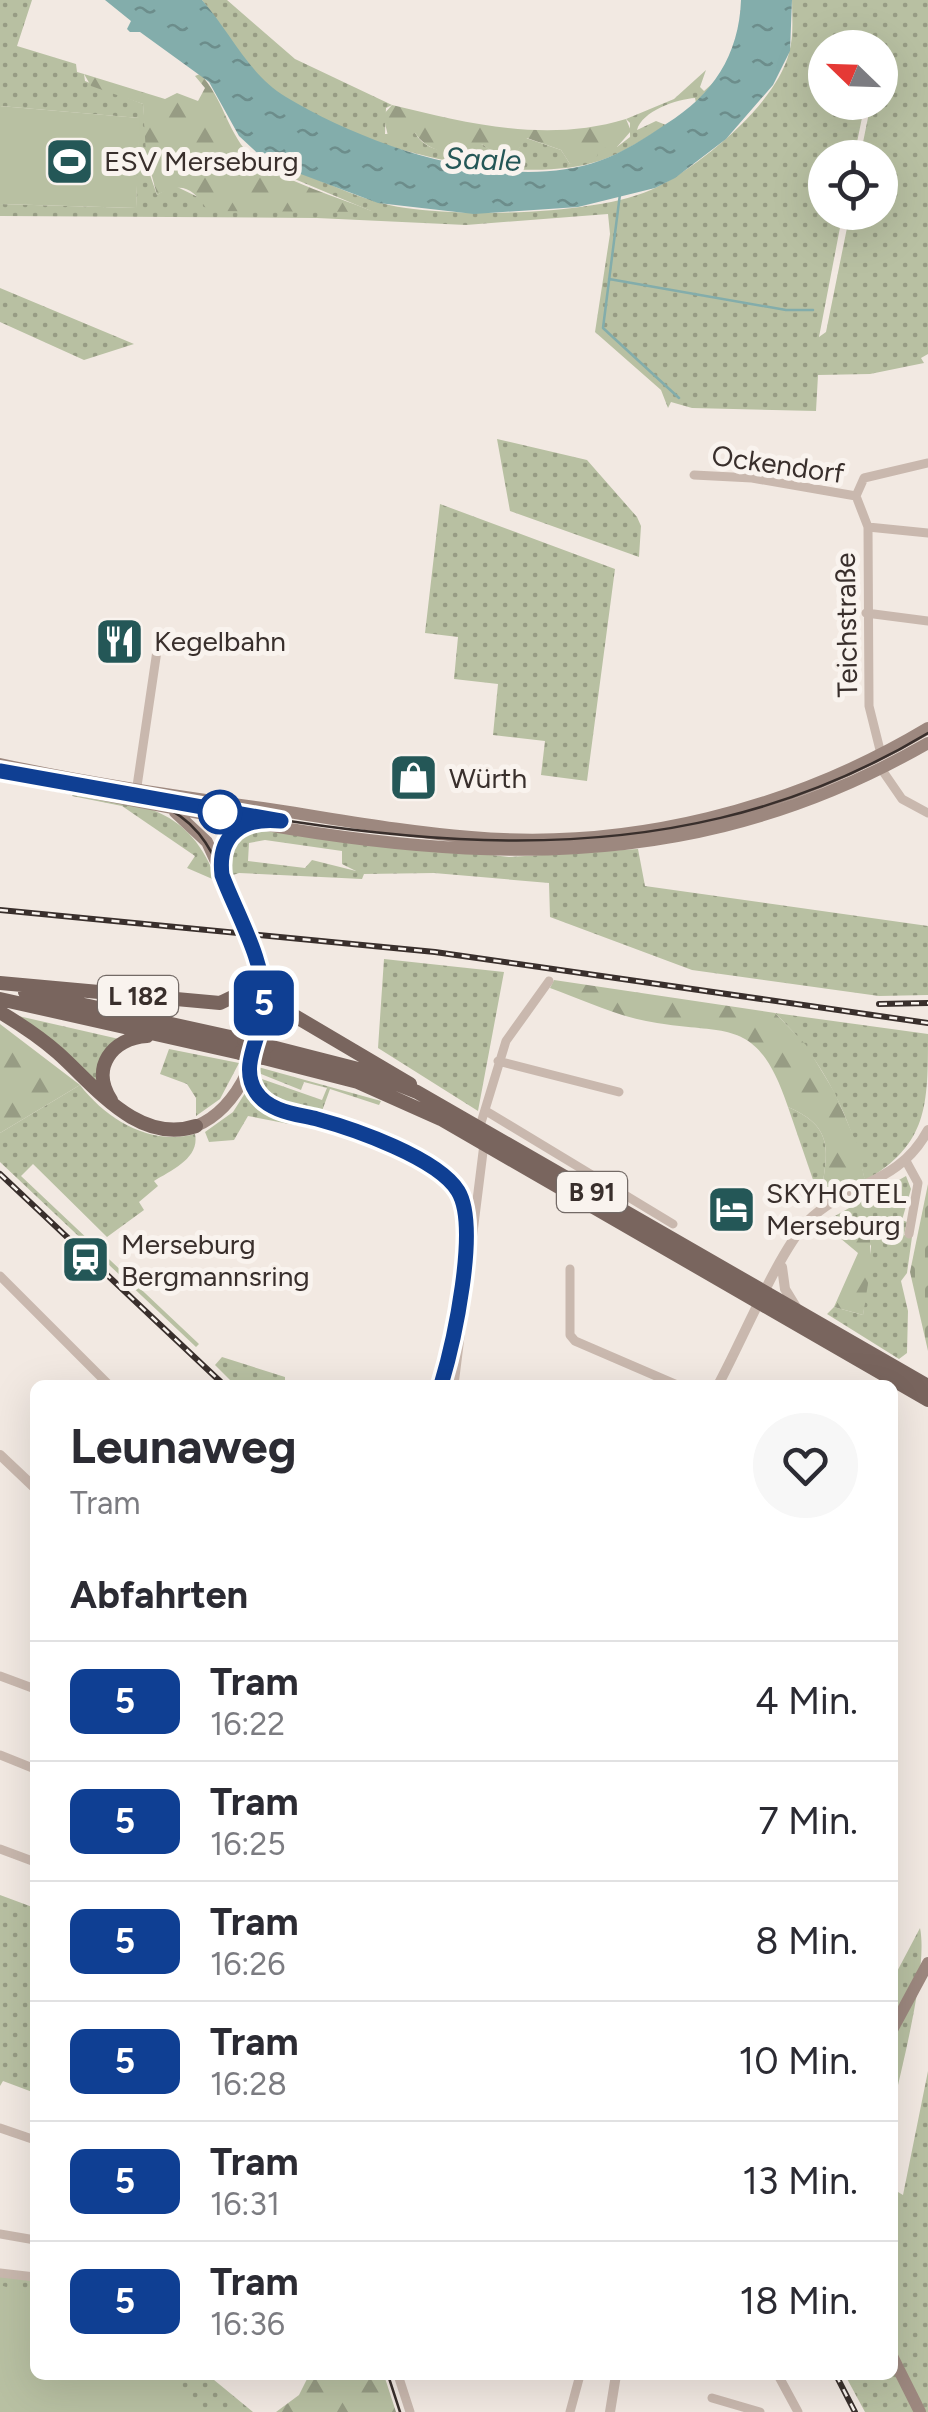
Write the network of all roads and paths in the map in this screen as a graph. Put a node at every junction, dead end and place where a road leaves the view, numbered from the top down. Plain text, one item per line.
1 (928, 463) edge
2 (694, 475) dead end
3 (856, 496) junction
4 (868, 528) junction
5 (928, 534) edge
6 (866, 612) junction
7 (928, 621) edge
8 (159, 637) dead end
9 (928, 728) edge
10 (928, 744) edge
11 (880, 754) junction
12 (0, 764) edge
13 (882, 770) junction
14 (0, 775) edge
15 (135, 796) junction
16 (231, 810) junction
17 (192, 811) junction
18 (928, 812) edge
19 (250, 944) tunnel mouth
20 (257, 966) junction
21 (549, 981) dead end
22 (262, 983) junction
23 (0, 984) edge
24 (0, 1000) edge
25 (0, 1012) edge
26 (164, 1035) junction
27 (242, 1047) junction
28 (266, 1052) junction
29 (498, 1061) junction
30 (417, 1092) junction
31 (619, 1092) dead end
32 (114, 1105) junction
33 (486, 1111) junction
34 (196, 1126) joint
35 (480, 1126) junction
36 (928, 1130) edge
37 (484, 1144) junction
38 (906, 1161) junction
39 (638, 1210) junction
40 (673, 1224) dead end
41 (909, 1234) dead end
42 (782, 1262) junction
43 (570, 1268) dead end
44 (0, 1276) edge
45 (764, 1298) junction
46 (800, 1311) junction
47 (104, 1380) edge
48 (455, 1380) edge
49 (665, 1380) edge
50 (721, 1380) edge
51 (896, 1380) edge
52 (898, 1381) edge
53 (928, 1386) edge
54 (928, 1400) edge
55 (0, 1455) edge
56 (30, 1483) edge
57 (0, 1676) edge
58 (30, 1687) edge
59 (0, 1755) edge
60 (30, 1767) edge
61 (0, 1849) edge
62 (30, 1860) edge
63 (928, 1963) edge
64 (898, 2019) edge
65 (0, 2128) edge
66 (30, 2138) edge
67 (0, 2234) edge
68 (30, 2239) edge
69 (0, 2273) edge
70 (30, 2276) edge
71 (898, 2368) edge
72 (400, 2380) edge
73 (579, 2380) edge
74 (615, 2380) edge
75 (781, 2380) edge
76 (712, 2398) dead end
77 (410, 2412) edge
78 (570, 2412) edge
79 (610, 2412) edge
80 (760, 2412) edge
81 (798, 2412) edge
82 (920, 2412) edge

1 - 3 street
2 - 3 street, Ockendorf
3 - 4 street, Teichstraße
4 - 5 street
4 - 6 street, Teichstraße
6 - 7 street
6 - 11 street, Teichstraße
8 - 15 street
9 - 11 main road
10 - 13 main road
11 - 16 main road
12 - 15 main road
13 - 16 main road
13 - 18 street
14 - 15 main road
15 - 17 main road
16 - 17 main road
16 - 17 main road
19 - 20 main road
20 - 22 main road
20 - 23 main road, L 182
21 - 29 street
22 - 30 main road
22 - 34 main road
23 - 27 main road, B 91
24 - 26 main road, B 91
25 - 32 main road
26 - 27 main road, B 91
26 - 32 main road
27 - 28 main road, B 91, bridge
28 - 30 main road, B 91
28 - 37 main road, B 91
29 - 31 street
29 - 33 street
30 - 35 main road, B 91
32 - 34 main road
33 - 35 street
33 - 39 street
35 - 39 main road, B 91
36 - 38 street
37 - 45 main road, B 91
37 - 48 street
38 - 41 street
38 - 42 street
39 - 40 street
39 - 45 main road, B 91
42 - 45 street
42 - 46 street
43 - 49 street
44 - 47 street
45 - 46 main road, B 91
45 - 50 street
45 - 51 main road, B 91
46 - 53 main road, B 91
52 - 54 main road, B 91
55 - 56 street
57 - 58 street
59 - 60 street
61 - 62 street
63 - 64 main road
65 - 66 street
67 - 68 street
69 - 70 street
71 - 82 main road
72 - 77 street
73 - 78 street
74 - 79 street
75 - 81 street
76 - 80 street

